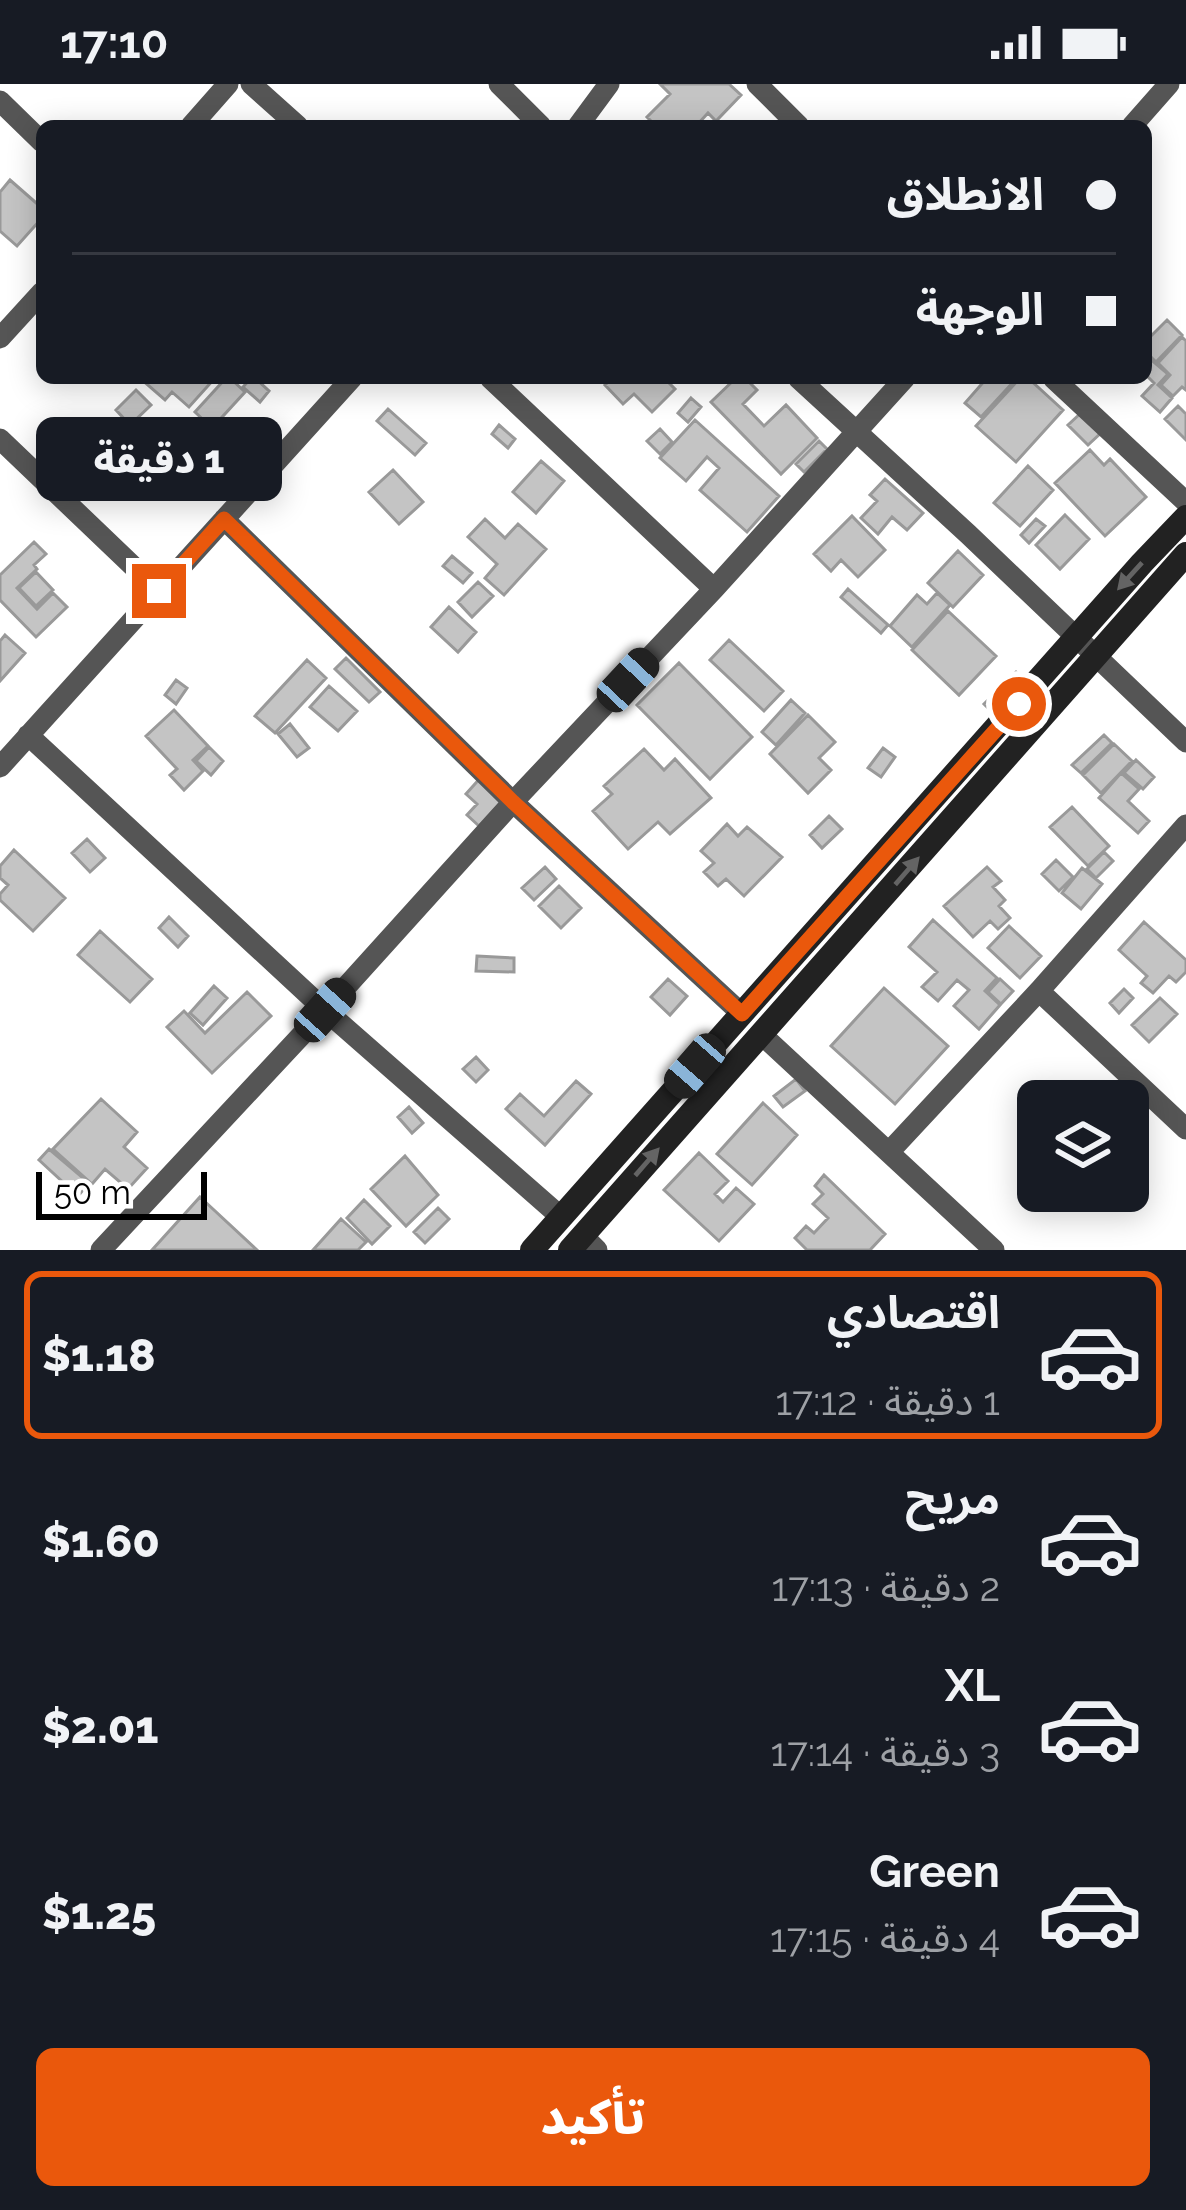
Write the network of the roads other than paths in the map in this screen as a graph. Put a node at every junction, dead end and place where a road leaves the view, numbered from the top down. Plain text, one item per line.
1 (228, 84) edge
2 (250, 84) edge
3 (499, 84) edge
4 (609, 84) edge
5 (757, 84) edge
6 (1168, 84) edge
7 (0, 101) edge
8 (196, 120) edge
9 (291, 120) edge
10 (535, 120) edge
11 (582, 120) edge
12 (793, 120) edge
13 (1137, 120) edge
14 (36, 136) edge
15 (36, 299) edge
16 (0, 338) edge
17 (347, 384) edge
18 (496, 384) edge
19 (804, 384) edge
20 (900, 384) edge
21 (1059, 384) edge
22 (856, 432) junction
23 (0, 439) edge
24 (1186, 502) edge
25 (1186, 517) edge
26 (224, 519) junction
27 (1186, 554) edge
28 (714, 590) junction
29 (159, 591) junction
30 (1076, 637) junction
31 (1096, 655) junction
32 (28, 735) junction
33 (1186, 742) edge
34 (0, 767) edge
35 (513, 802) junction
36 (1186, 825) edge
37 (1039, 991) junction
38 (325, 1010) junction
39 (742, 1014) junction
40 (762, 1035) junction
41 (1186, 1129) edge
42 (890, 1151) junction
43 (562, 1217) junction
44 (583, 1246) edge
45 (101, 1250) edge
46 (532, 1250) edge
47 (994, 1250) edge

1 - 8 street
2 - 9 street
3 - 10 street
4 - 11 street
5 - 12 street
6 - 13 street
7 - 14 street
15 - 16 street
17 - 26 street
18 - 28 street
19 - 22 street
20 - 22 street
21 - 24 street
22 - 28 street
22 - 30 street
23 - 29 street
25 -> 30 main road
26 - 29 street
26 - 35 street
27 - 31 main road
28 - 35 street
29 - 32 street
30 - 31 street
30 - 39 main road
31 - 33 street
40 -> 31 main road
32 - 34 street
32 - 38 street
35 - 38 street
35 - 39 street
36 - 37 street
37 - 41 street
37 - 42 street
38 - 43 street
38 - 45 street
39 - 43 main road
40 - 42 street
44 -> 40 main road
42 - 47 street
43 - 46 main road

